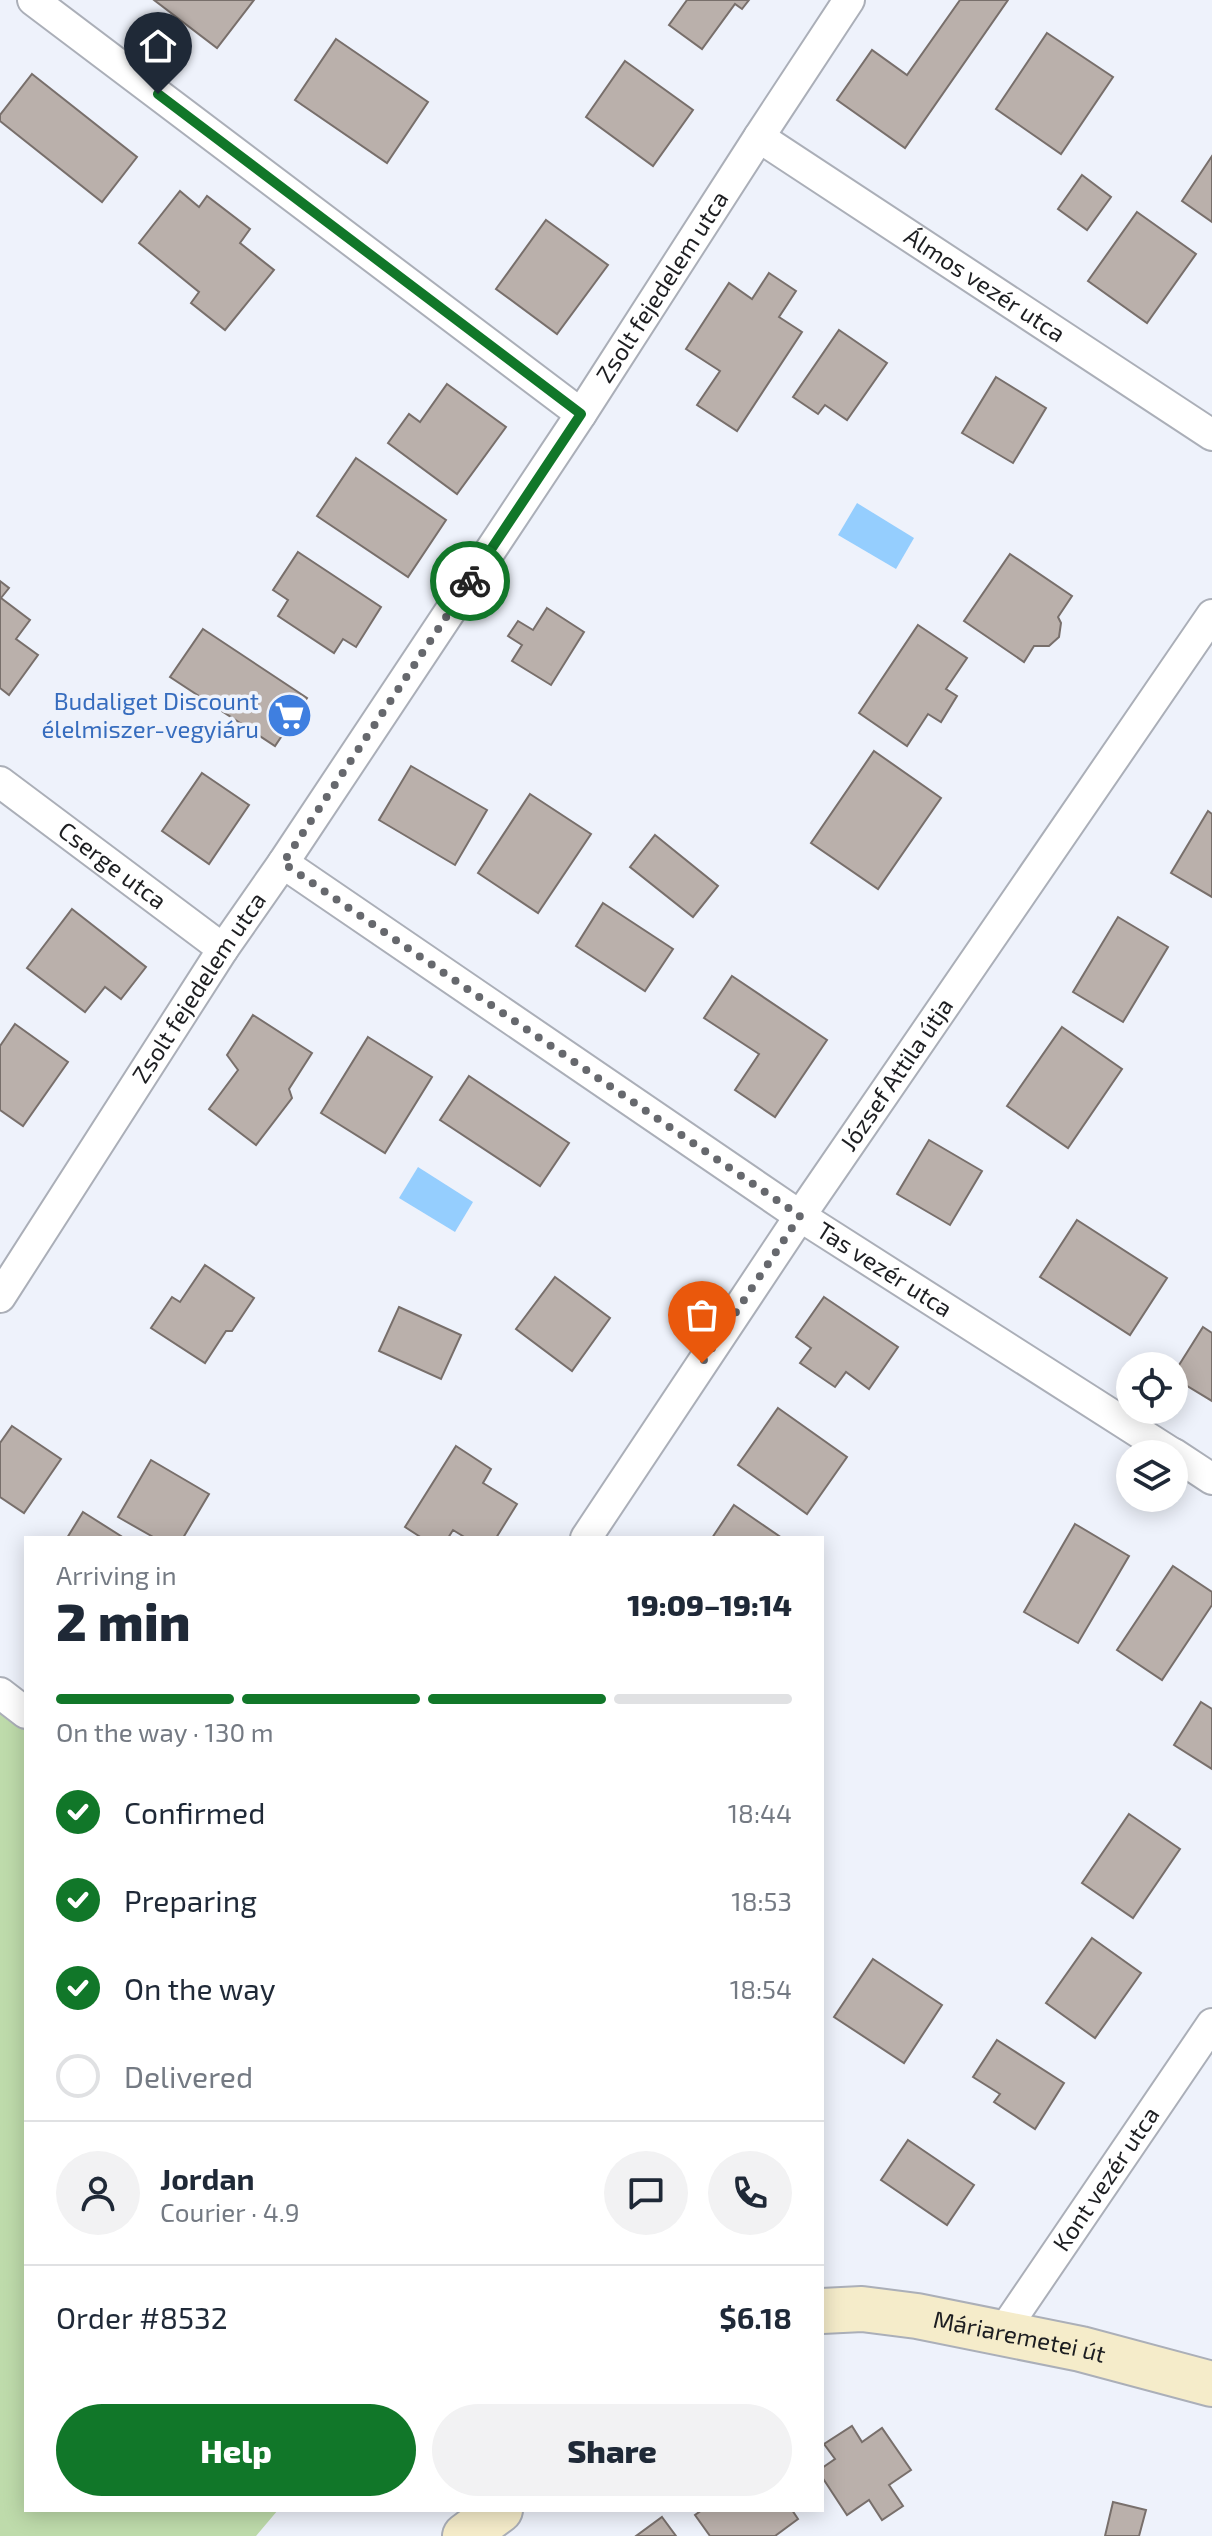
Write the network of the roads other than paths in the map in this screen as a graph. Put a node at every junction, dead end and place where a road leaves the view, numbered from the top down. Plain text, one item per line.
1 (33, 0) edge
2 (849, 0) edge
3 (759, 137) junction
4 (581, 414) junction
5 (1212, 435) edge
6 (1212, 615) edge
7 (0, 782) edge
8 (283, 863) junction
9 (223, 949) junction
10 (800, 1216) junction
11 (0, 1297) edge
12 (1152, 1440) edge
13 (1188, 1463) edge
14 (1212, 1479) edge
15 (587, 1536) edge
16 (0, 1693) edge
17 (24, 1711) edge
18 (1212, 2024) edge
19 (824, 2311) edge
20 (1002, 2333) junction
21 (1212, 2384) edge
22 (497, 2512) edge
23 (465, 2536) edge

1 - 4 street
2 - 3 street, Zsolt fejedelem utca
3 - 4 street, Zsolt fejedelem utca
3 - 5 street, Álmos vezér utca
4 - 8 street, Zsolt fejedelem utca
6 - 10 street, József Attila útja
7 - 9 street, Cserge utca
8 - 9 street, Zsolt fejedelem utca
8 - 10 street, Tas vezér utca
9 - 11 street, Zsolt fejedelem utca
10 - 12 street, Tas vezér utca
10 - 15 street, József Attila útja
13 - 14 street, Tas vezér utca
16 - 17 street
18 - 20 street, Kont vezér utca
19 - 20 street, Máriaremetei út
20 - 21 street, Máriaremetei út
22 - 23 street

